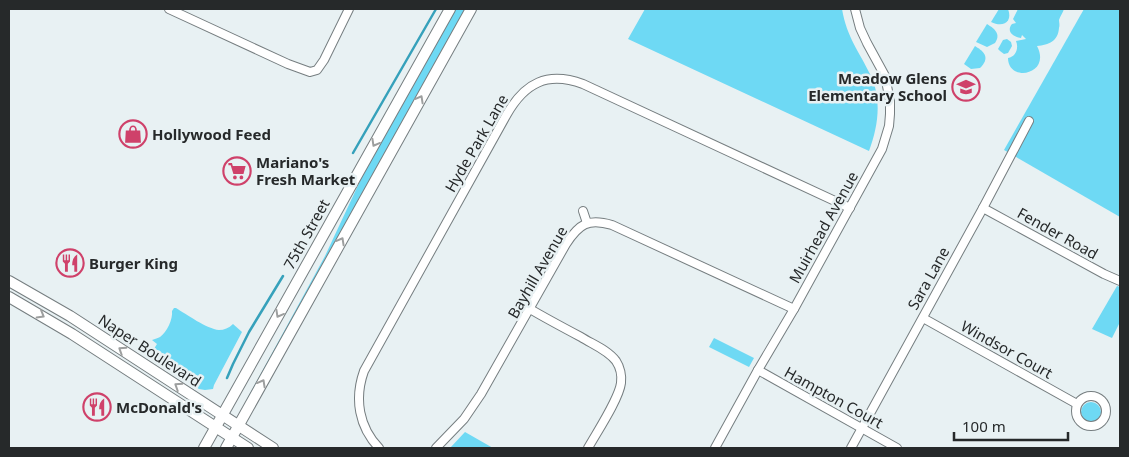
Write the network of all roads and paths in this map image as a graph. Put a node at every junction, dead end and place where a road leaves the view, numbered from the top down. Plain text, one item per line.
1 (169, 9) edge
2 (349, 9) edge
3 (450, 9) edge
4 (471, 9) edge
5 (855, 9) edge
6 (1029, 121) dead end
7 (850, 208) junction
8 (983, 208) junction
9 (583, 211) dead end
10 (588, 223) junction
11 (1120, 281) edge
12 (9, 282) edge
13 (9, 297) edge
14 (530, 309) junction
15 (794, 310) junction
16 (923, 318) junction
17 (628, 366) dead end
18 (619, 369) junction
19 (758, 370) junction
20 (1077, 404) junction
21 (222, 415) junction
22 (238, 426) junction
23 (216, 427) junction
24 (862, 429) junction
25 (232, 438) junction
26 (204, 448) edge
27 (226, 448) edge
28 (248, 448) edge
29 (273, 448) edge
30 (379, 448) edge
31 (436, 448) edge
32 (588, 448) edge
33 (715, 448) edge
34 (851, 448) edge
35 (897, 448) edge

1 - 2 street
3 -> 21 main road, 75th Street
22 -> 4 main road
5 - 7 street, Muirhead Avenue
6 - 8 street, Sara Lane
7 - 15 street, Muirhead Avenue
7 - 30 street, Hyde Park Lane
8 - 11 street, Fender Road
8 - 16 street, Sara Lane
9 - 10 street
10 - 14 street, Bayhill Avenue
10 - 15 street, Bayhill Avenue
21 -> 12 main road, Naper Boulevard
13 -> 23 main road, Naper Boulevard
14 - 18 street
14 - 31 street, Bayhill Avenue
15 - 19 street, Muirhead Avenue
16 - 20 street, Windsor Court
16 - 24 street, Sara Lane
17 - 18 street
18 - 32 street
19 - 24 street, Hampton Court
19 - 33 street, Muirhead Avenue
20 - 20 street
21 - 22 main road, Naper Boulevard
21 - 23 main road, 75th Street
22 - 25 main road
22 - 29 main road, Naper Boulevard
23 - 25 main road, Naper Boulevard
23 - 26 main road, 75th Street
24 - 34 street, Sara Lane
24 - 35 street, Hampton Court
25 - 27 main road
25 - 28 main road, Naper Boulevard

